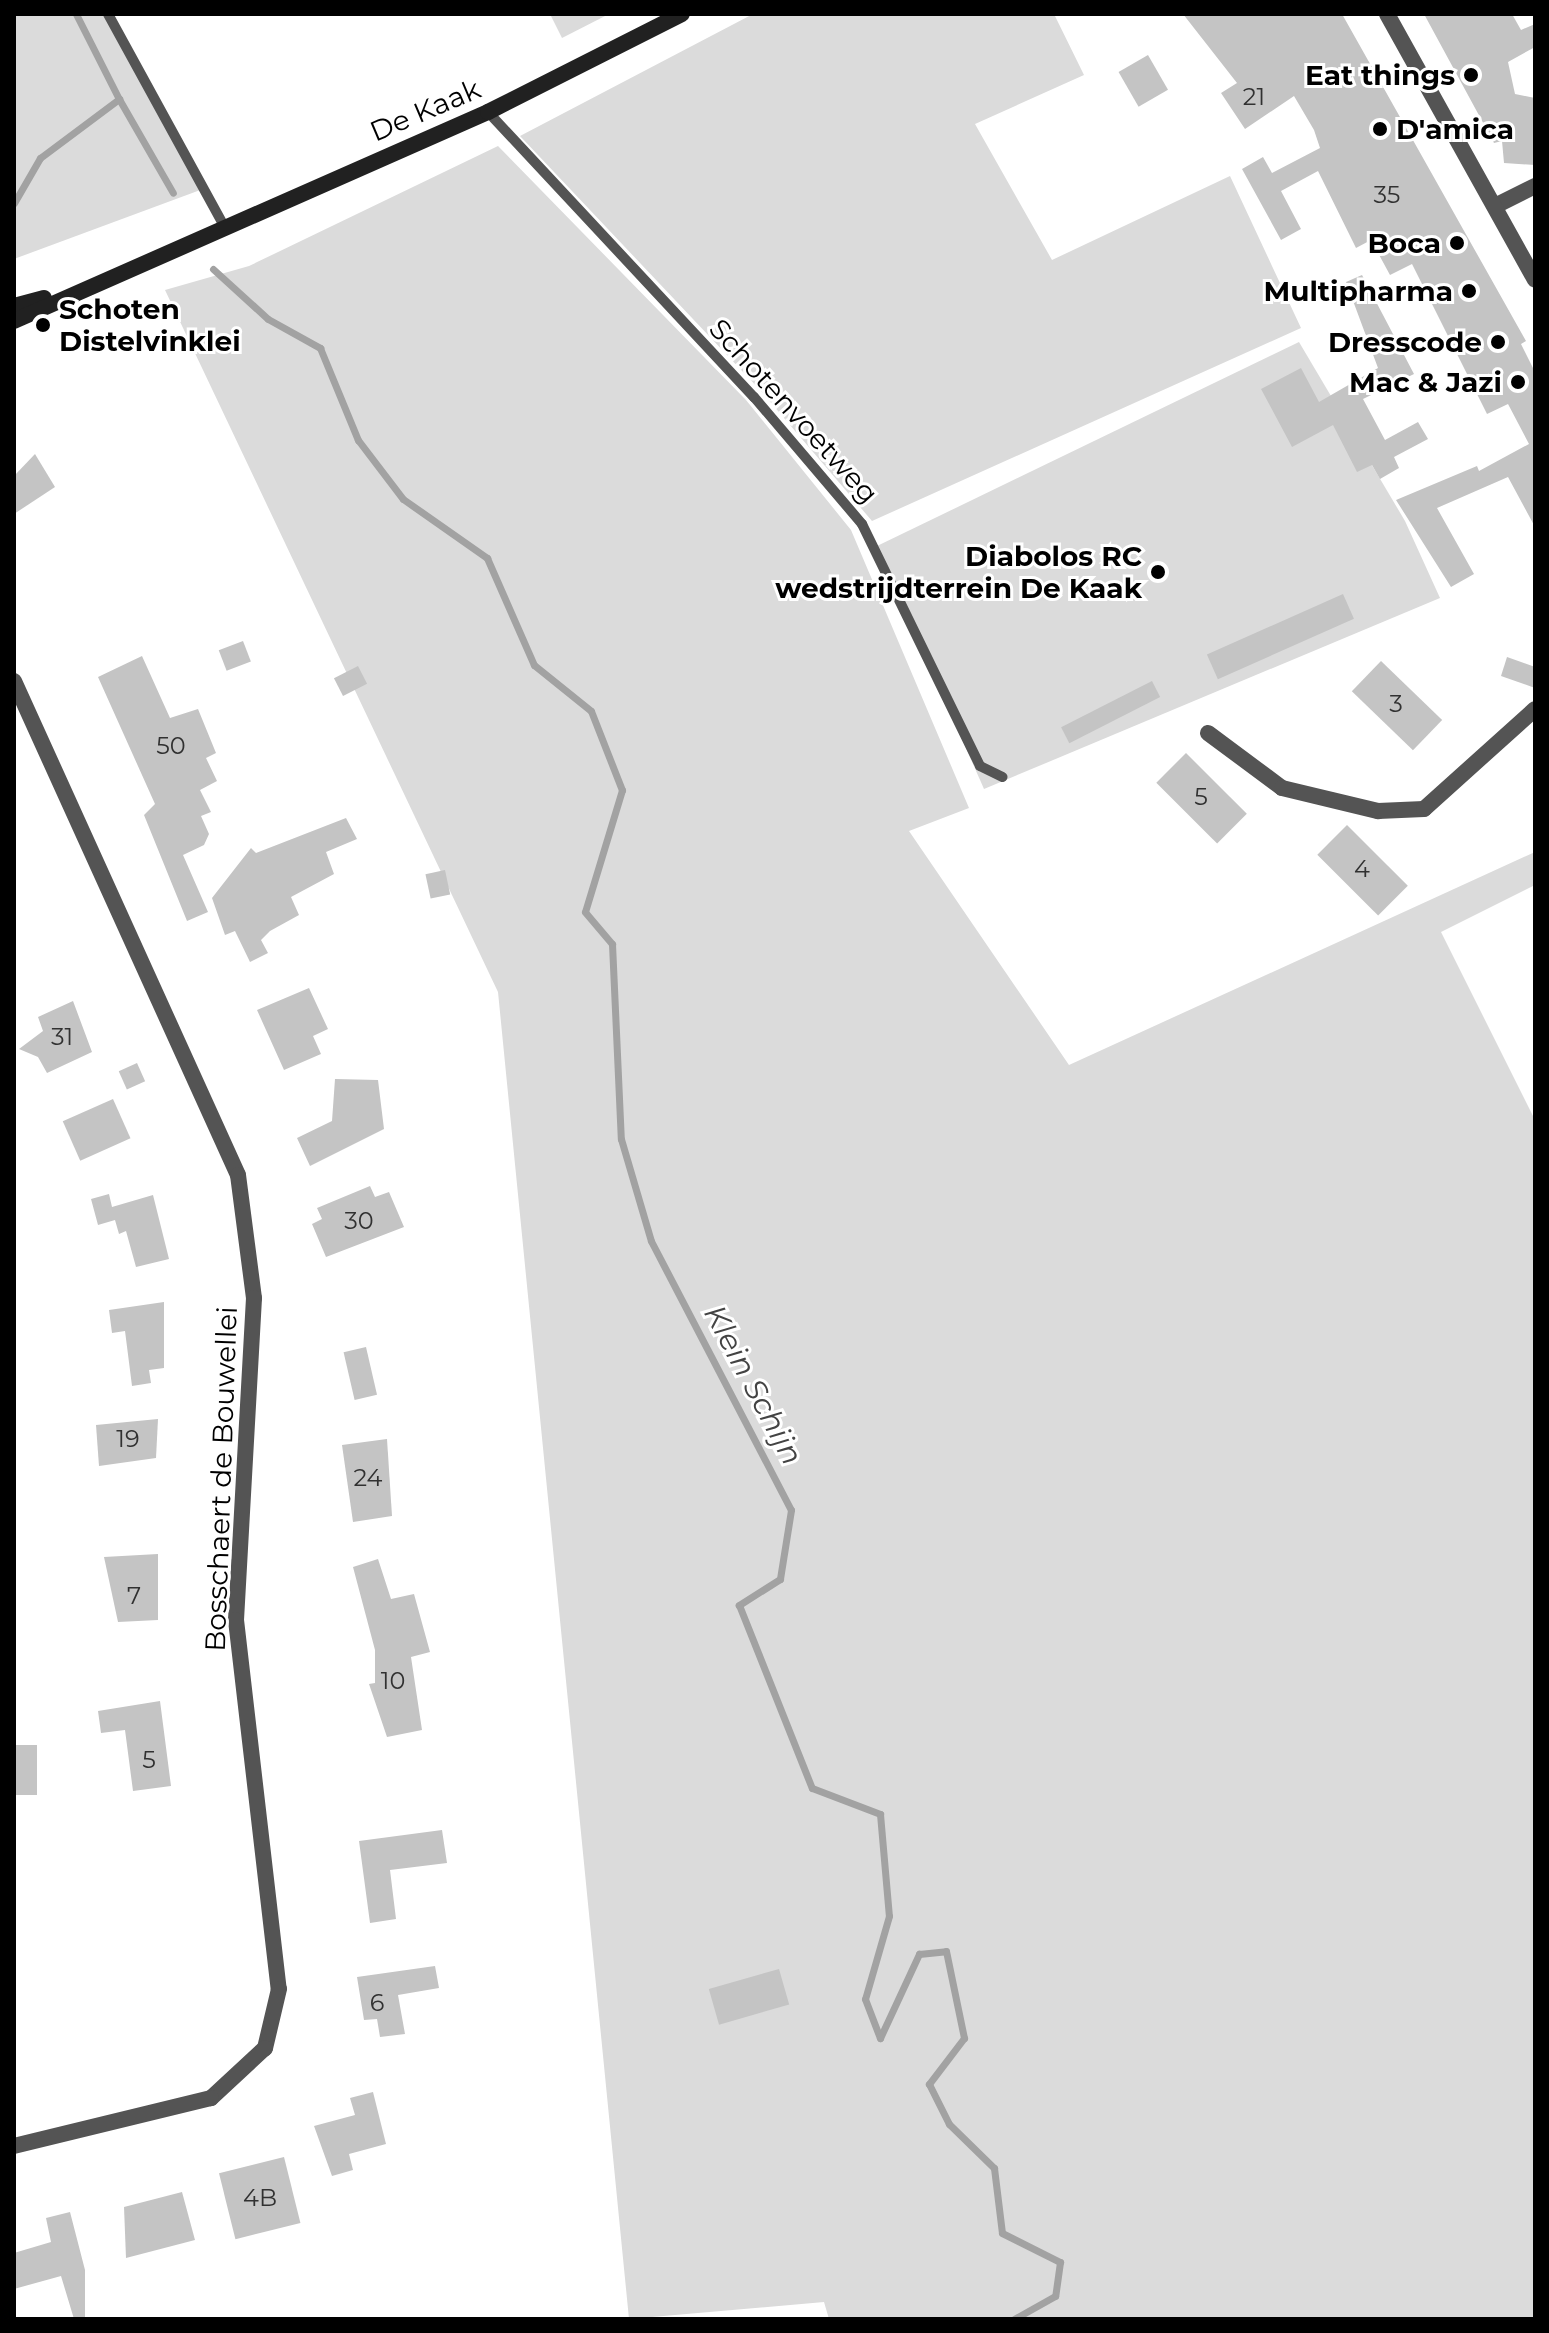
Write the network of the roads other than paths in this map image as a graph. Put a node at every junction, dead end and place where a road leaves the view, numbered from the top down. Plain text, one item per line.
1 (108, 14) edge
2 (682, 14) edge
3 (1387, 14) edge
4 (488, 112) junction
5 (1535, 186) edge
6 (1495, 206) junction
7 (223, 224) junction
8 (1535, 280) edge
9 (69, 292) junction
10 (14, 306) edge
11 (14, 321) edge
12 (14, 681) edge
13 (1535, 709) edge
14 (1208, 733) dead end
15 (1003, 777) dead end
16 (14, 2146) edge

1 - 7 lane
2 - 4 main road, De Kaak
3 - 6 street
4 - 7 main road, De Kaak
4 - 15 lane, Schotenvoetweg
5 - 6 street
6 - 8 street
7 - 9 main road, De Kaak
9 - 10 main road
9 - 11 main road
12 - 16 street, Bosschaert de Bouwellei
13 - 14 street

